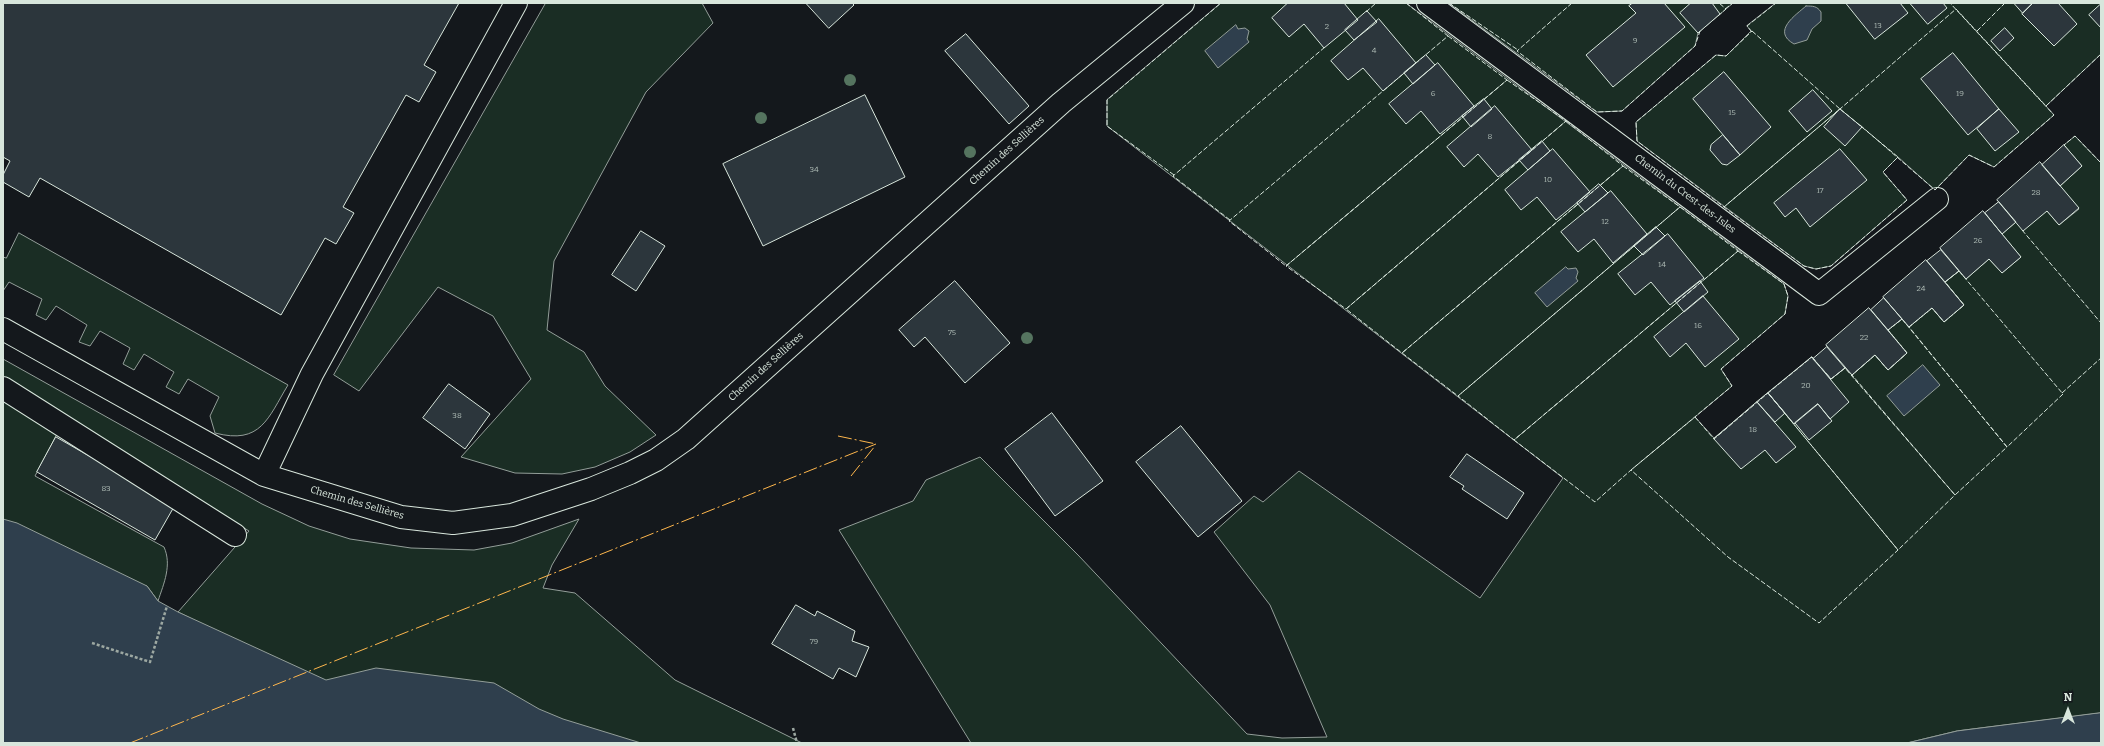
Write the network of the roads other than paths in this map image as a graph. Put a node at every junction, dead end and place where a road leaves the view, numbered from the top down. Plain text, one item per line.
1 (516, 3) edge
2 (1183, 3) edge
3 (1428, 3) edge
4 (1937, 199) dead end
5 (3, 329) edge
6 (3, 388) edge
7 (264, 475) junction
8 (235, 535) dead end

1 - 7 street
2 - 7 street, Chemin des Sellières
3 - 4 street, Chemin du Crest-des-Isles
5 - 7 street, Chemin des Sellières
6 - 8 street

